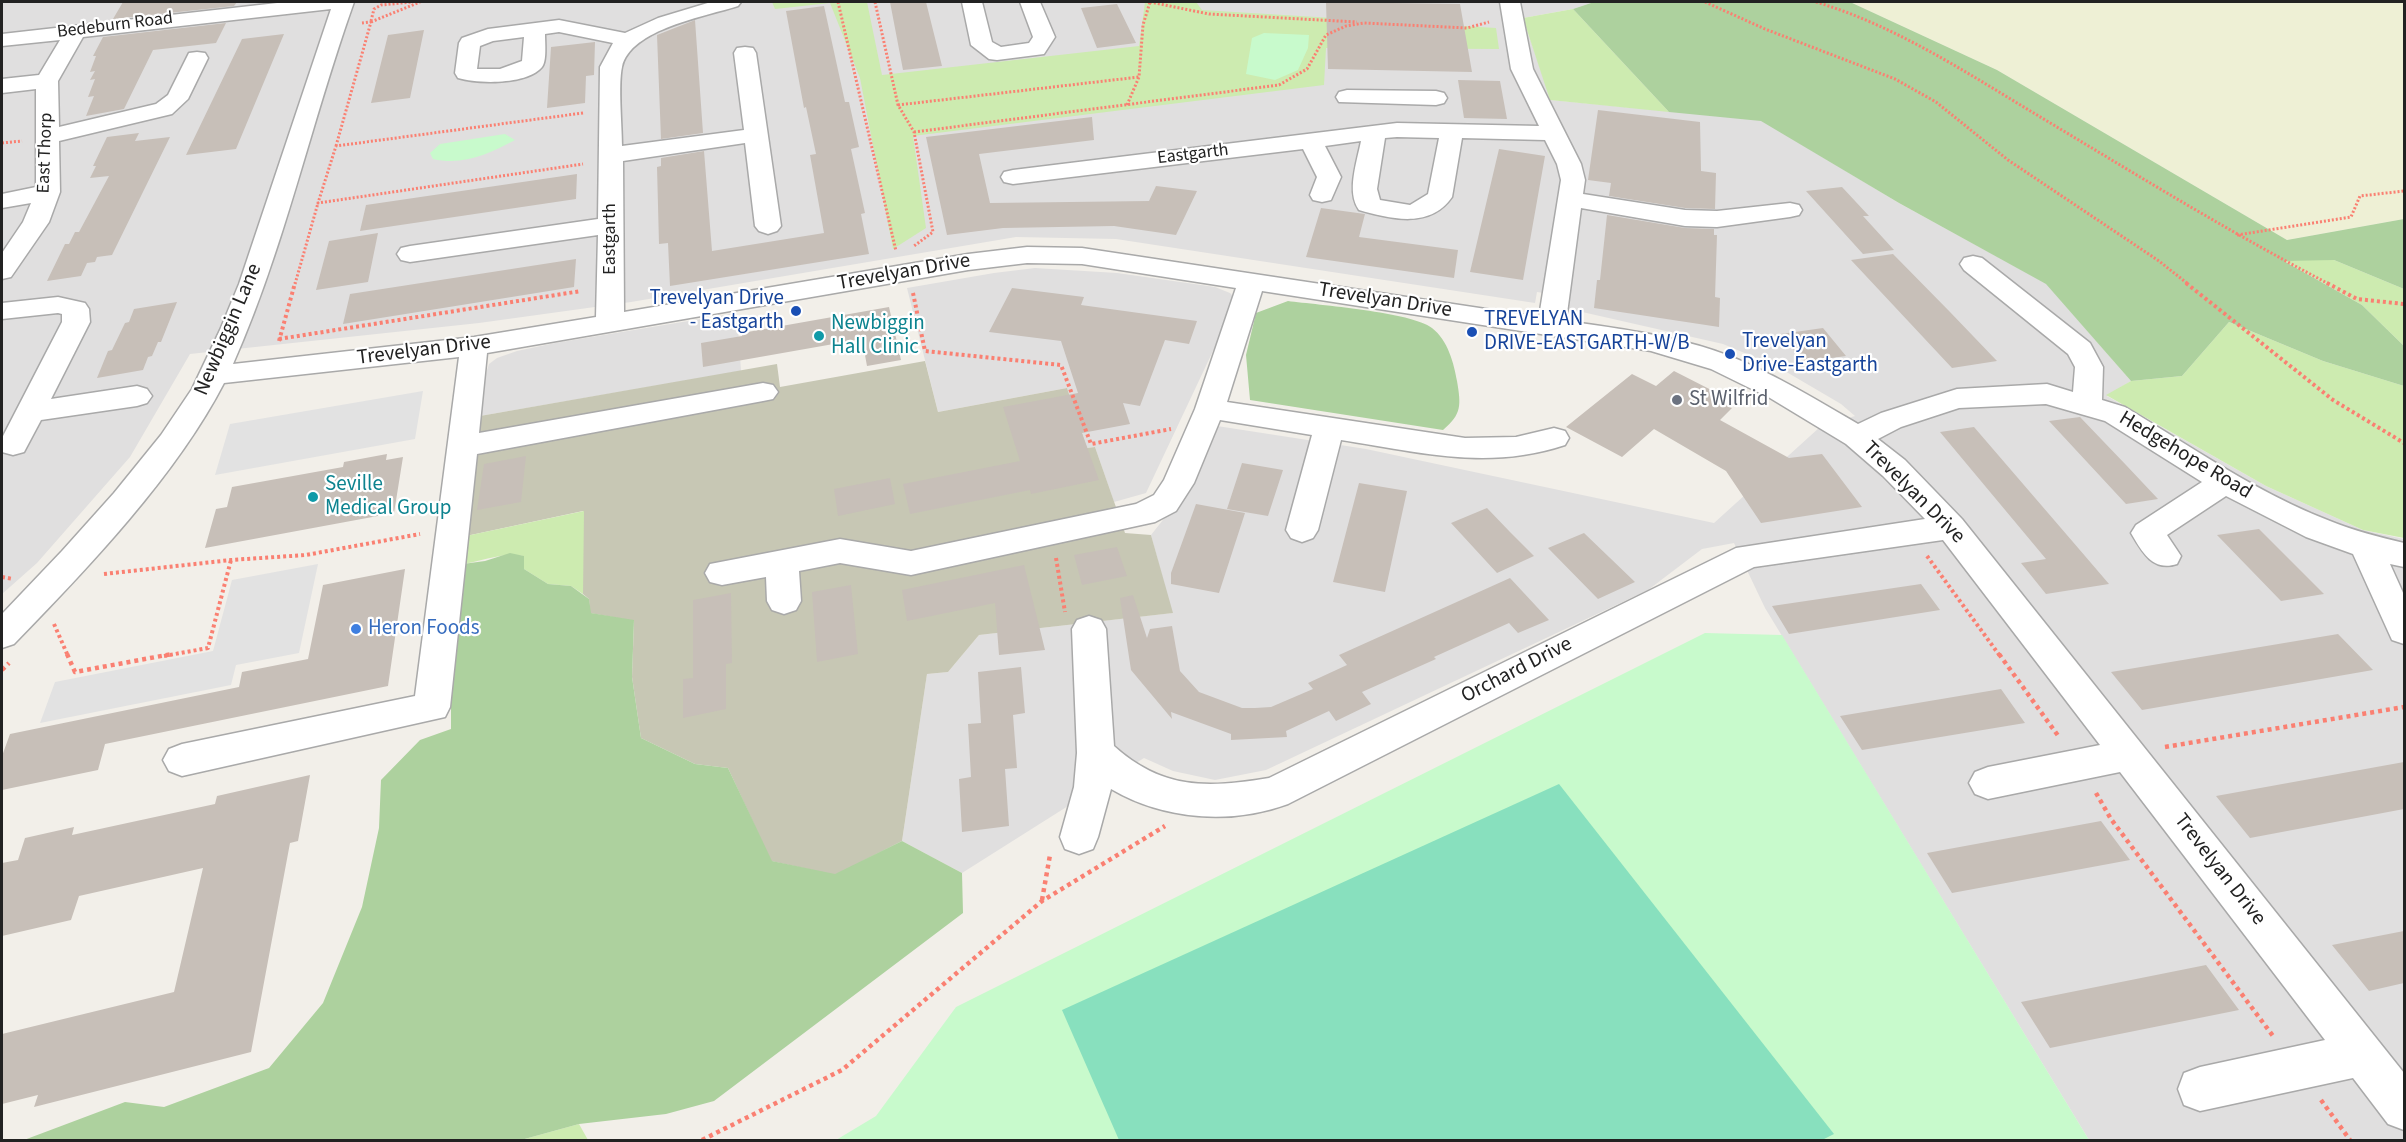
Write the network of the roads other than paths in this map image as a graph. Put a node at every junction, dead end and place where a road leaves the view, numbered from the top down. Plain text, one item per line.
1 (731, 2) edge
2 (972, 2) edge
3 (1030, 2) edge
4 (1511, 8) edge
5 (338, 10) edge
6 (535, 29) dead end
7 (76, 31) junction
8 (2, 40) edge
9 (628, 40) junction
10 (745, 52) dead end
11 (197, 58) dead end
12 (47, 81) junction
13 (2, 86) edge
14 (1347, 97) dead end
15 (1392, 98) junction
16 (1436, 98) dead end
17 (1452, 130) junction
18 (1384, 131) junction
19 (1554, 133) junction
20 (756, 135) junction
21 (48, 137) junction
22 (1311, 141) junction
23 (611, 158) junction
24 (1013, 177) dead end
25 (48, 192) junction
26 (1322, 195) dead end
27 (1570, 200) junction
28 (2, 201) edge
29 (1790, 210) dead end
30 (611, 225) junction
31 (768, 226) dead end
32 (410, 258) dead end
33 (1973, 264) dead end
34 (2, 271) edge
35 (1252, 280) junction
36 (2, 311) edge
37 (610, 324) junction
38 (1551, 327) junction
39 (474, 346) junction
40 (213, 375) junction
41 (764, 392) dead end
42 (137, 396) dead end
43 (2087, 405) junction
44 (30, 412) junction
45 (1207, 415) junction
46 (1329, 428) junction
47 (1857, 437) junction
48 (1554, 438) dead end
49 (13, 445) dead end
50 (462, 446) junction
51 (2226, 482) junction
52 (1951, 527) junction
53 (1302, 530) dead end
54 (2366, 546) junction
55 (2165, 555) dead end
56 (2404, 555) edge
57 (782, 562) junction
58 (722, 573) dead end
59 (784, 601) dead end
60 (1078, 625) road end
61 (2404, 631) edge
62 (2, 635) edge
63 (1096, 753) junction
64 (2129, 754) junction
65 (182, 760) dead end
66 (1988, 783) dead end
67 (1078, 837) dead end
68 (2362, 1054) junction
69 (2200, 1089) dead end
70 (2404, 1108) edge

1 - 9 street
2 - 3 street
4 - 19 street
5 - 7 street, Bedeburn Road
5 - 40 street, Newbiggin Lane
6 - 9 street
7 - 8 street, Bedeburn Road
7 - 12 street
9 - 23 street, Eastgarth
10 - 20 street
11 - 21 street
12 - 13 street
12 - 21 street, East Thorp
14 - 15 street
15 - 16 street
15 - 18 street
17 - 18 street, Eastgarth
17 - 18 street
17 - 19 street, Eastgarth
18 - 22 street, Eastgarth
19 - 27 street
20 - 23 street
20 - 31 street
21 - 25 street, East Thorp
22 - 24 street, Eastgarth
22 - 26 street
23 - 30 street, Eastgarth
25 - 28 street
25 - 34 street, East Thorp
27 - 29 street
27 - 38 street
30 - 32 street
30 - 37 street, Eastgarth
33 - 43 street
35 - 37 street, Trevelyan Drive
35 - 38 street, Trevelyan Drive
35 - 45 street
36 - 44 street
37 - 39 street, Trevelyan Drive
38 - 47 street, Trevelyan Drive
39 - 40 street, Trevelyan Drive
39 - 50 street
40 - 62 street, Newbiggin Lane
41 - 50 street
42 - 44 street
43 - 47 street, Hedgehope Road
43 - 51 street, Hedgehope Road
44 - 49 street
45 - 46 street
45 - 57 street
46 - 48 street
46 - 53 street
47 - 52 street, Trevelyan Drive
50 - 65 street
51 - 54 street, Hedgehope Road
51 - 55 street
52 - 63 street, Orchard Drive
52 - 64 street, Trevelyan Drive
54 - 56 street, Hedgehope Road
54 - 61 street
57 - 58 street
57 - 59 street
60 - 63 street
63 - 67 street
64 - 66 street
64 - 68 street, Trevelyan Drive
68 - 69 street
68 - 70 street, Trevelyan Drive

